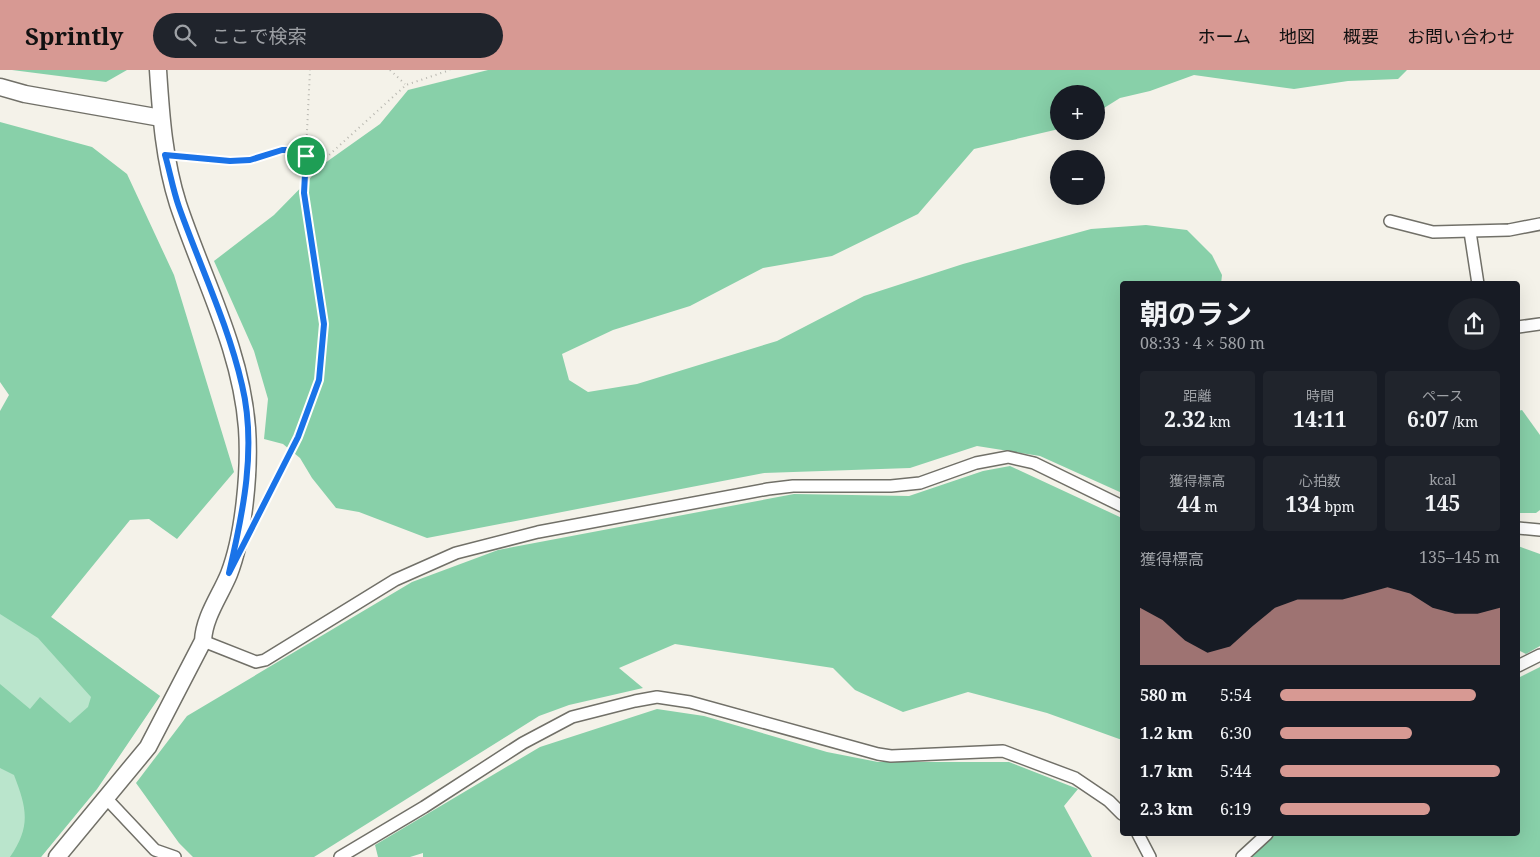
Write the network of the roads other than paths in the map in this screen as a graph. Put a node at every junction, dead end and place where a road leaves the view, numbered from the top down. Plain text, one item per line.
1 (158, 70) edge
2 (0, 87) edge
3 (161, 118) junction
4 (1390, 221) dead end
5 (1540, 224) edge
6 (1470, 232) junction
7 (1478, 281) edge
8 (1540, 324) edge
9 (1520, 327) edge
10 (1120, 505) edge
11 (1520, 528) edge
12 (1540, 530) edge
13 (204, 641) junction
14 (1540, 654) edge
15 (1520, 665) edge
16 (106, 798) junction
17 (1120, 812) edge
18 (1139, 836) edge
19 (1265, 836) edge
20 (57, 857) edge
21 (176, 857) edge
22 (340, 857) edge
23 (1150, 857) edge
24 (1242, 857) edge

1 - 3 street
2 - 3 street
3 - 13 street
4 - 6 street
5 - 6 street
6 - 7 street
8 - 9 street
10 - 13 street
11 - 12 street
13 - 16 street
14 - 15 street
16 - 20 street
16 - 21 street
17 - 22 street
18 - 23 street
19 - 24 street

